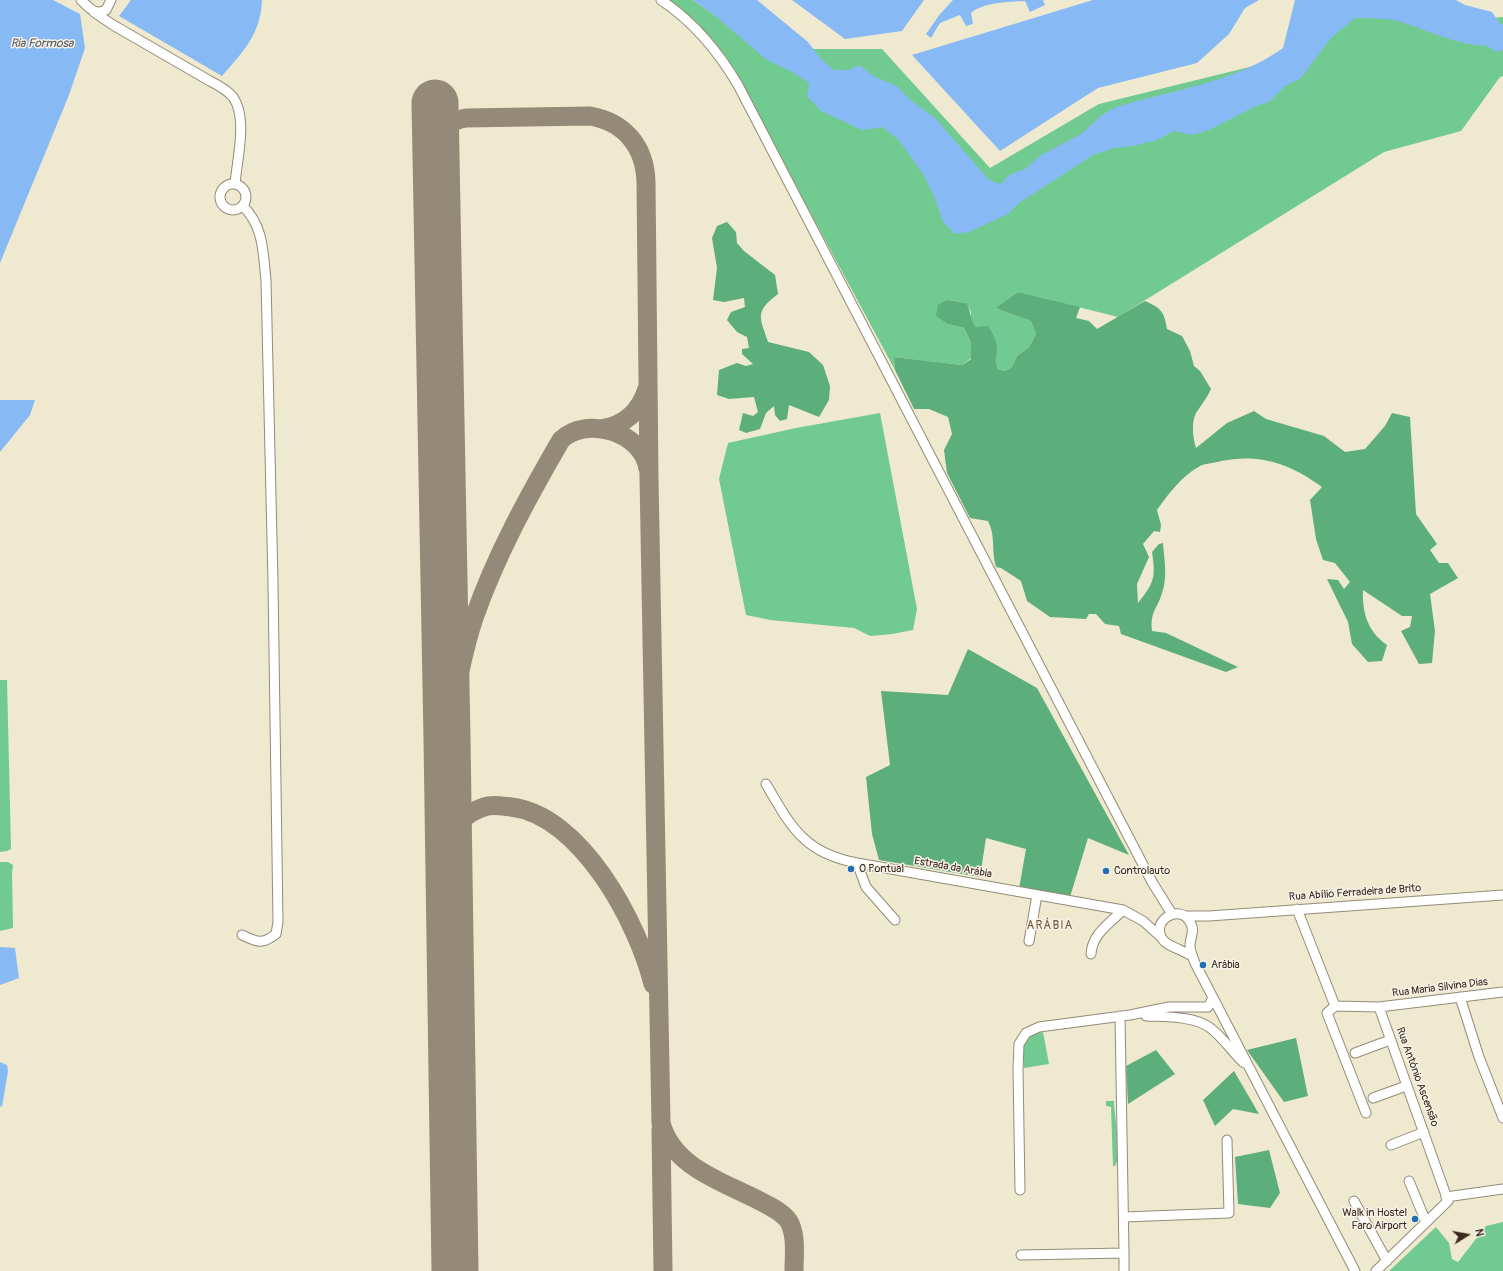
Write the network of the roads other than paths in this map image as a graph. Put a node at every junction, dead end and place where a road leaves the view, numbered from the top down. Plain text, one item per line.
1 (661, 0) edge
2 (110, 1) edge
3 (87, 5) edge
4 (110, 23) junction
5 (235, 184) junction
6 (243, 206) junction
7 (766, 784) dead end
8 (857, 863) junction
9 (1037, 895) junction
10 (1503, 895) edge
11 (1297, 909) junction
12 (1123, 910) junction
13 (1186, 916) junction
14 (1209, 916) junction
15 (1166, 918) junction
16 (895, 920) dead end
17 (1143, 921) junction
18 (1192, 933) junction
19 (242, 935) dead end
20 (1161, 937) junction
21 (1029, 941) dead end
22 (1176, 947) junction
23 (1091, 954) dead end
24 (1192, 956) junction
25 (1503, 992) edge
26 (1460, 997) junction
27 (1213, 998) junction
28 (1335, 1006) junction
29 (1379, 1007) junction
30 (1130, 1015) junction
31 (1120, 1016) junction
32 (1390, 1040) junction
33 (1355, 1053) dead end
34 (1248, 1066) junction
35 (1406, 1086) junction
36 (1373, 1098) dead end
37 (1366, 1113) dead end
38 (1503, 1118) edge
39 (1424, 1132) junction
40 (1227, 1140) dead end
41 (1391, 1145) dead end
42 (1408, 1181) dead end
43 (1503, 1188) edge
44 (1020, 1190) dead end
45 (1446, 1197) junction
46 (1354, 1200) dead end
47 (1124, 1217) junction
48 (1426, 1222) junction
49 (1124, 1253) junction
50 (1021, 1255) dead end
51 (1387, 1261) junction
52 (1124, 1271) edge
53 (1355, 1271) edge
54 (1376, 1271) edge

1 - 15 street
2 - 3 street
2 - 4 street
3 - 4 street
4 - 5 street
5 - 6 street
5 - 6 street
6 - 19 street
7 - 8 street, Estrada da Arábia
8 - 9 street, Estrada da Arábia
8 - 16 street
9 - 12 street, Estrada da Arábia
9 - 21 street
10 - 11 street, Rua Abílio Ferradeira de Brito
11 - 14 street, Rua Abílio Ferradeira de Brito
11 - 28 street
12 - 17 street, Estrada da Arábia
12 - 23 street
13 - 14 street, Rua Abílio Ferradeira de Brito
13 - 15 street
13 - 18 street
14 - 18 street
15 - 17 street
15 - 20 street
17 - 20 street
18 - 22 street
18 - 24 street
20 - 22 street
22 - 24 street
24 - 27 street
25 - 26 street, Rua Maria Silvina Dias
26 - 29 street, Rua Maria Silvina Dias
26 - 38 street
27 - 30 street
27 - 34 street
28 - 29 street
28 - 37 street
29 - 32 street, Rua António Ascensão
30 - 31 street
30 - 34 street
31 - 44 street
31 - 47 street
32 - 33 street
32 - 35 street, Rua António Ascensão
34 - 53 street
35 - 36 street
35 - 39 street, Rua António Ascensão
39 - 41 street
39 - 45 street, Rua António Ascensão
40 - 47 street
42 - 48 street
43 - 45 street
45 - 48 street
46 - 51 street
47 - 49 street
48 - 51 street
49 - 50 street
49 - 52 street
51 - 54 street

